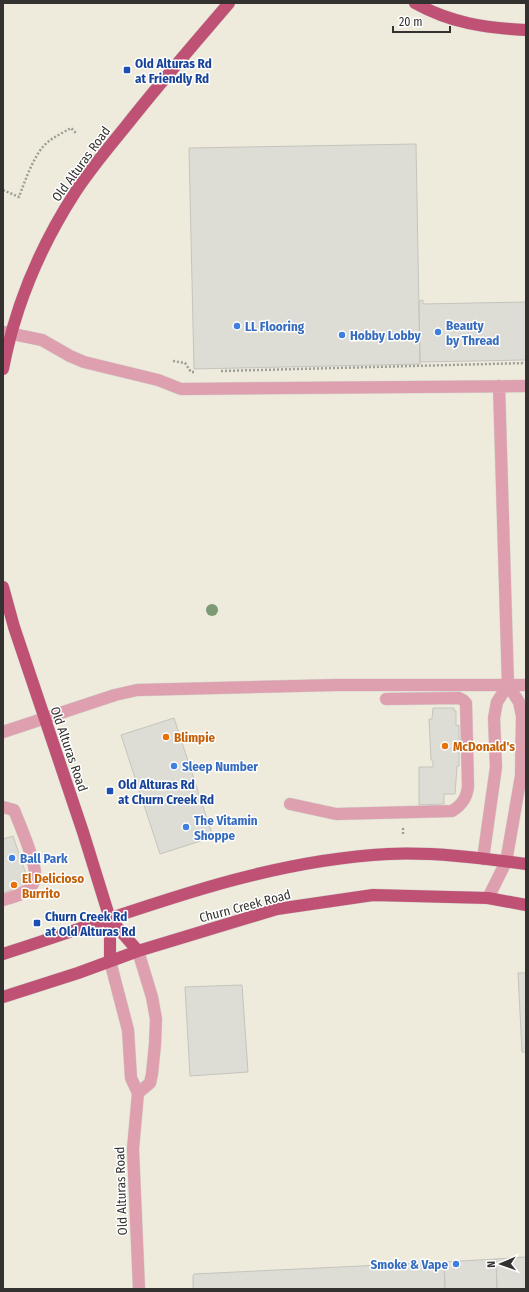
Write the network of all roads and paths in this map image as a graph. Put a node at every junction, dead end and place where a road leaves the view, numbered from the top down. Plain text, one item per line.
1 (229, 3) edge
2 (415, 3) edge
3 (526, 30) edge
4 (76, 133) dead end
5 (3, 190) edge
6 (7, 333) edge
7 (173, 361) dead end
8 (526, 363) edge
9 (3, 369) edge
10 (199, 372) dead end
11 (214, 372) dead end
12 (499, 386) junction
13 (526, 386) edge
14 (3, 587) edge
15 (7, 619) edge
16 (508, 685) junction
17 (526, 685) edge
18 (386, 699) dead end
19 (44, 719) junction
20 (3, 732) edge
21 (290, 804) dead end
22 (3, 807) edge
23 (483, 859) junction
24 (506, 862) junction
25 (526, 864) edge
26 (488, 898) junction
27 (3, 900) edge
28 (526, 905) edge
29 (110, 919) junction
30 (138, 951) junction
31 (3, 954) edge
32 (110, 961) junction
33 (3, 997) edge
34 (138, 1093) junction
35 (139, 1289) edge

1 - 6 main road, Old Alturas Road
2 - 3 main road
4 - 5 path
6 - 9 main road, Old Alturas Road
6 - 12 street
7 - 10 path
8 - 11 path
12 - 13 street
12 - 16 street
14 - 15 main road, Old Alturas Road
15 - 19 main road, Old Alturas Road
16 - 17 street
16 - 19 street
16 - 23 street
16 - 24 street
18 - 21 street
19 - 20 street
19 - 29 main road, Old Alturas Road
22 - 27 street
23 - 24 main road, Churn Creek Road
23 - 29 main road, Churn Creek Road
24 - 25 main road, Churn Creek Road
24 - 26 street
26 - 28 main road, Churn Creek Road
26 - 30 main road, Churn Creek Road
29 - 30 main road, Old Alturas Road
29 - 31 main road, Churn Creek Road
29 - 32 main road, Old Alturas Road
30 - 32 main road, Churn Creek Road
30 - 34 street, Old Alturas Road
32 - 33 main road, Churn Creek Road
32 - 34 street, Old Alturas Road
34 - 35 street, Old Alturas Road

